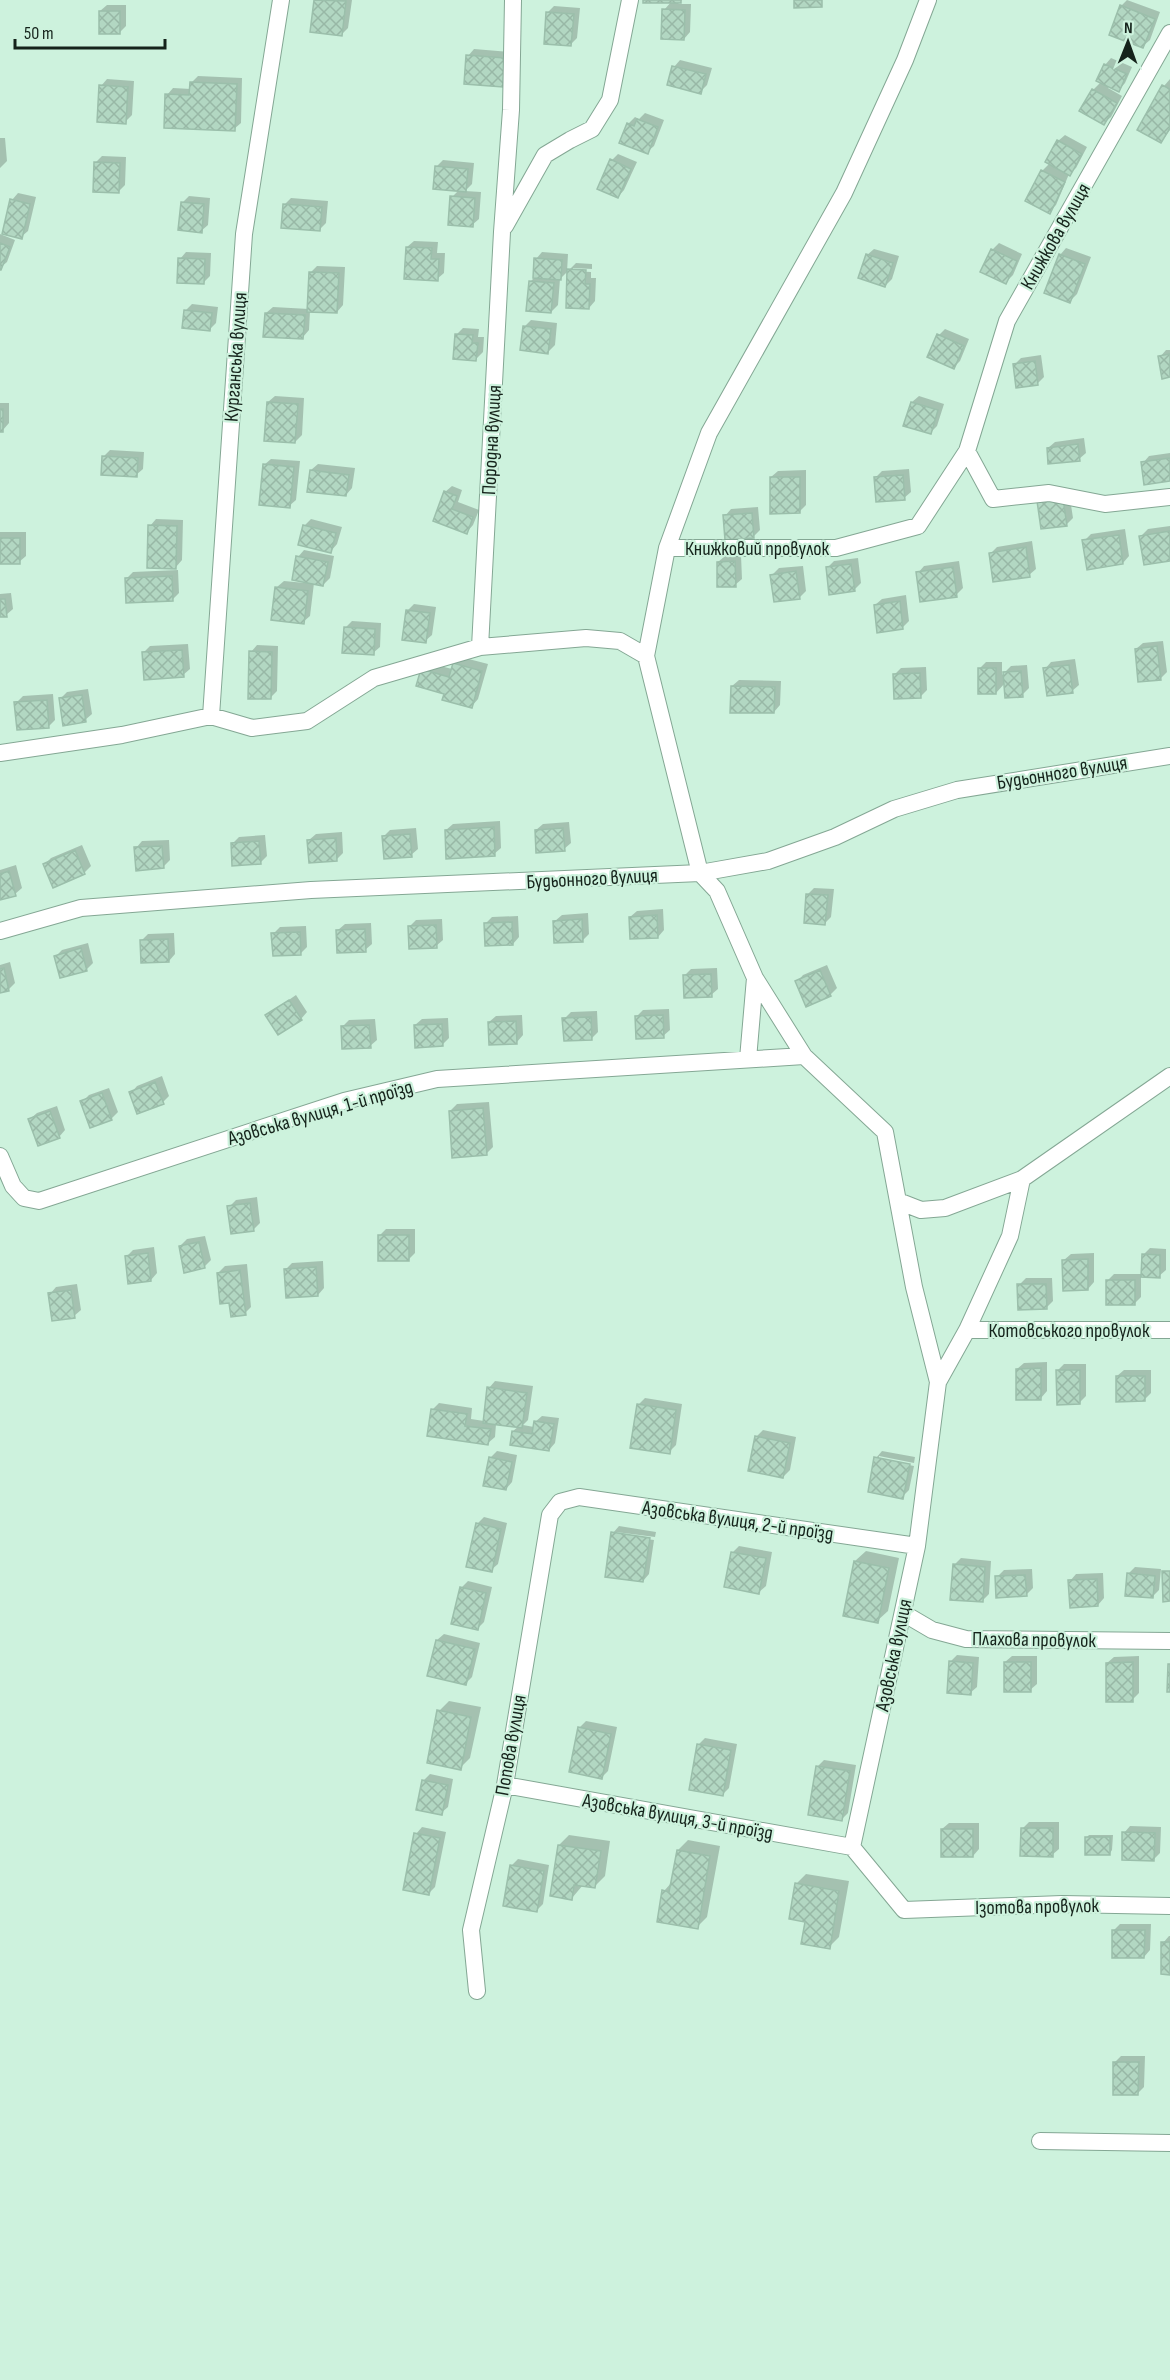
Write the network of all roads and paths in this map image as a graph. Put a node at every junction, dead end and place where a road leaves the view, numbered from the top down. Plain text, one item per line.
1 (281, 0) edge
2 (513, 0) edge
3 (630, 0) edge
4 (928, 0) edge
5 (1170, 33) edge
6 (502, 232) junction
7 (968, 451) junction
8 (1170, 497) edge
9 (667, 548) junction
10 (480, 647) junction
11 (646, 656) junction
12 (211, 716) junction
13 (0, 753) edge
14 (1170, 756) edge
15 (700, 873) junction
16 (0, 931) edge
17 (755, 978) junction
18 (804, 1056) junction
19 (748, 1059) junction
20 (1170, 1076) edge
21 (0, 1156) edge
22 (1022, 1179) junction
23 (898, 1201) junction
24 (967, 1330) junction
25 (1170, 1330) edge
26 (938, 1382) junction
27 (560, 1502) joint
28 (917, 1546) junction
29 (903, 1613) junction
30 (1170, 1641) edge
31 (505, 1785) junction
32 (852, 1847) junction
33 (1170, 1906) edge
34 (477, 1991) dead end
35 (1040, 2141) dead end
36 (1170, 2143) edge

1 - 12 street, Курганська вулиця
2 - 6 street, Породна вулиця
3 - 6 street, Породна вулиця
4 - 9 street
5 - 7 street, Книжкова вулиця
6 - 10 street, Породна вулиця
7 - 8 street
7 - 9 street, Книжковий провулок
9 - 11 street
10 - 11 street
10 - 12 street
11 - 15 street
12 - 13 street
14 - 15 street, Будьонного вулиця
15 - 16 street, Будьонного вулиця
15 - 17 street
17 - 18 street
17 - 19 street
18 - 19 street, Азовська вулиця, 1-й проїзд
18 - 23 street
19 - 21 street, Азовська вулиця, 1-й проїзд
20 - 22 street
22 - 23 street
22 - 24 street
23 - 26 street
24 - 25 street, Котовського провулок
24 - 26 street
26 - 28 street, Азовська вулиця
27 - 28 street, Азовська вулиця, 2-й проїзд
27 - 31 street, Попова вулиця
28 - 29 street, Азовська вулиця
29 - 30 street, Плахова провулок
29 - 32 street, Азовська вулиця
31 - 32 street, Азовська вулиця, 3-й проїзд
31 - 34 street, Попова вулиця
32 - 33 street, Ізотова провулок
35 - 36 street

